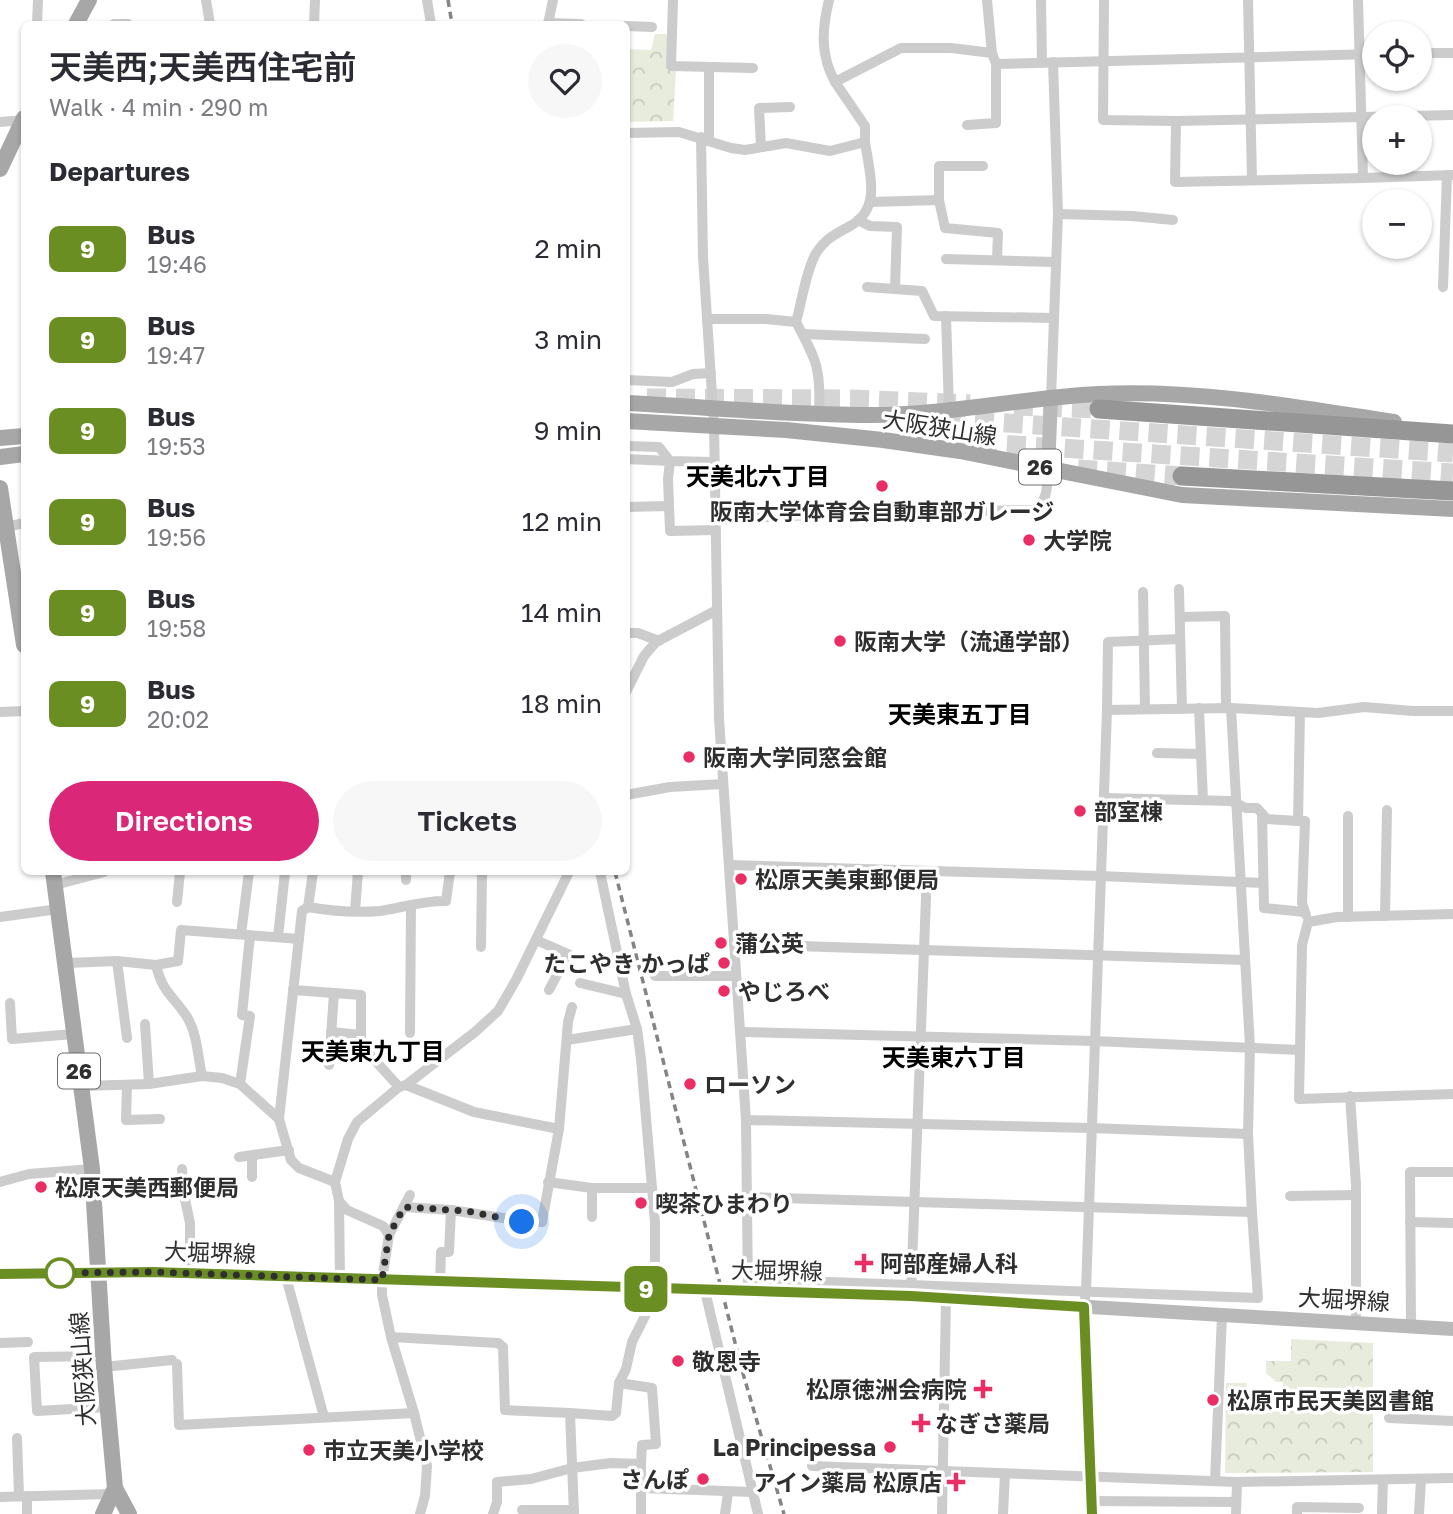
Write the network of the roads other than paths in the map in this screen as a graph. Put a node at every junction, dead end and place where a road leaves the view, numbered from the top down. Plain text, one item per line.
1 (38, 0) edge
2 (89, 0) edge
3 (206, 0) edge
4 (315, 0) edge
5 (427, 0) edge
6 (552, 0) edge
7 (673, 0) edge
8 (830, 0) edge
9 (987, 0) edge
10 (1041, 0) edge
11 (1104, 0) edge
12 (1248, 0) edge
13 (1358, 0) edge
14 (37, 21) edge
15 (78, 21) edge
16 (210, 21) edge
17 (314, 21) edge
18 (430, 21) edge
19 (548, 21) edge
20 (630, 26) edge
21 (652, 27) dead end
22 (1432, 53) edge
23 (1453, 53) edge
24 (1359, 55) junction
25 (1362, 55) edge
26 (1249, 57) junction
27 (994, 59) junction
28 (1104, 61) junction
29 (1047, 62) junction
30 (709, 67) junction
31 (753, 68) dead end
32 (835, 82) junction
33 (790, 107) dead end
34 (1453, 115) edge
35 (1360, 117) junction
36 (21, 119) edge
37 (1250, 120) junction
38 (1176, 121) junction
39 (0, 122) edge
40 (21, 125) edge
41 (967, 125) dead end
42 (630, 133) edge
43 (705, 139) junction
44 (865, 142) junction
45 (761, 147) junction
46 (983, 166) dead end
47 (0, 169) edge
48 (1450, 175) edge
49 (1363, 178) junction
50 (1251, 179) junction
51 (939, 200) junction
52 (872, 202) junction
53 (1058, 214) junction
54 (858, 220) junction
55 (1173, 220) dead end
56 (946, 259) dead end
57 (997, 260) junction
58 (1056, 262) junction
59 (867, 288) dead end
60 (1443, 288) dead end
61 (895, 289) junction
62 (946, 316) junction
63 (1054, 318) junction
64 (707, 319) junction
65 (796, 322) junction
66 (803, 334) junction
67 (925, 339) dead end
68 (711, 373) junction
69 (630, 380) edge
70 (1051, 398) junction
71 (630, 403) edge
72 (713, 407) junction
73 (1099, 409) tunnel mouth
74 (949, 410) junction
75 (820, 413) junction
76 (630, 421) edge
77 (714, 425) junction
78 (1453, 432) edge
79 (21, 436) edge
80 (0, 438) edge
81 (630, 446) edge
82 (21, 454) edge
83 (0, 457) edge
84 (630, 459) edge
85 (670, 461) junction
86 (714, 462) junction
87 (1048, 469) junction
88 (1182, 476) tunnel mouth
89 (0, 488) edge
90 (1453, 491) edge
91 (669, 506) junction
92 (630, 507) edge
93 (2, 509) edge
94 (1453, 509) edge
95 (21, 524) edge
96 (716, 525) junction
97 (6, 527) junction
98 (1179, 589) dead end
99 (1143, 592) dead end
100 (717, 610) junction
101 (1180, 617) junction
102 (21, 620) edge
103 (630, 633) edge
104 (1180, 639) junction
105 (1144, 640) junction
106 (659, 641) junction
107 (630, 684) edge
108 (1199, 708) junction
109 (1228, 708) junction
110 (1144, 709) junction
111 (1182, 709) junction
112 (1107, 710) junction
113 (21, 711) edge
114 (1453, 711) edge
115 (0, 712) edge
116 (1300, 712) junction
117 (1157, 753) dead end
118 (1201, 754) junction
119 (723, 784) junction
120 (630, 795) edge
121 (1104, 798) junction
122 (1203, 800) junction
123 (1238, 804) junction
124 (1387, 810) dead end
125 (1262, 814) junction
126 (1348, 816) dead end
127 (1298, 821) junction
128 (729, 865) junction
129 (927, 871) junction
130 (79, 875) edge
131 (180, 875) edge
132 (249, 875) edge
133 (285, 875) edge
134 (313, 875) edge
135 (358, 875) edge
136 (450, 875) edge
137 (482, 875) edge
138 (568, 875) edge
139 (601, 875) edge
140 (1100, 876) junction
141 (54, 878) edge
142 (1240, 881) junction
143 (1264, 883) junction
144 (177, 902) dead end
145 (411, 905) junction
146 (308, 907) junction
147 (58, 909) junction
148 (355, 911) junction
149 (1453, 914) edge
150 (1385, 916) junction
151 (0, 917) edge
152 (1306, 917) junction
153 (1348, 917) junction
154 (246, 935) junction
155 (278, 937) junction
156 (299, 939) junction
157 (536, 940) junction
158 (734, 944) junction
159 (481, 947) dead end
160 (924, 950) junction
161 (1097, 955) junction
162 (1245, 960) junction
163 (117, 961) junction
164 (66, 962) junction
165 (156, 965) junction
166 (655, 976) dead end
167 (735, 976) junction
168 (580, 983) dead end
169 (293, 990) junction
170 (549, 990) dead end
171 (334, 993) junction
172 (626, 994) junction
173 (10, 1003) dead end
174 (572, 1007) dead end
175 (145, 1024) dead end
176 (637, 1029) junction
177 (331, 1032) junction
178 (742, 1032) junction
179 (410, 1033) dead end
180 (74, 1034) junction
181 (361, 1035) junction
182 (920, 1037) junction
183 (127, 1038) dead end
184 (567, 1040) junction
185 (1094, 1041) junction
186 (1250, 1047) junction
187 (1300, 1050) junction
188 (329, 1065) dead end
189 (202, 1076) junction
190 (149, 1084) junction
191 (240, 1084) junction
192 (127, 1085) junction
193 (82, 1086) junction
194 (403, 1086) junction
195 (1453, 1094) edge
196 (1349, 1096) junction
197 (160, 1119) dead end
198 (279, 1119) junction
199 (746, 1120) junction
200 (917, 1124) junction
201 (1091, 1128) junction
202 (559, 1129) junction
203 (1248, 1135) junction
204 (289, 1150) junction
205 (252, 1156) junction
206 (239, 1157) dead end
207 (92, 1169) junction
208 (182, 1169) dead end
209 (1453, 1172) edge
210 (252, 1177) dead end
211 (0, 1182) edge
212 (335, 1182) junction
213 (548, 1182) junction
214 (592, 1188) junction
215 (652, 1188) junction
216 (410, 1195) dead end
217 (1356, 1195) junction
218 (1290, 1196) dead end
219 (748, 1197) junction
220 (339, 1201) junction
221 (914, 1203) junction
222 (404, 1207) junction
223 (1089, 1209) junction
224 (451, 1210) junction
225 (1252, 1212) junction
226 (592, 1217) dead end
227 (1410, 1222) junction
228 (1453, 1223) edge
229 (389, 1235) junction
230 (98, 1272) junction
231 (0, 1274) edge
232 (190, 1274) junction
233 (286, 1277) junction
234 (340, 1279) junction
235 (382, 1280) junction
236 (440, 1282) junction
237 (748, 1285) junction
238 (652, 1289) junction
239 (911, 1290) junction
240 (1086, 1290) junction
241 (705, 1291) junction
242 (946, 1298) junction
243 (1084, 1307) junction
244 (1222, 1315) junction
245 (1356, 1323) junction
246 (1411, 1326) junction
247 (1453, 1329) edge
248 (391, 1337) junction
249 (29, 1342) dead end
250 (0, 1343) edge
251 (104, 1362) junction
252 (619, 1383) junction
253 (108, 1407) junction
254 (414, 1413) junction
255 (570, 1413) junction
256 (324, 1418) junction
257 (1389, 1418) dead end
258 (1453, 1421) edge
259 (17, 1438) dead end
260 (641, 1464) junction
261 (812, 1466) dead end
262 (572, 1468) junction
263 (943, 1471) junction
264 (1004, 1474) junction
265 (1092, 1478) junction
266 (1453, 1478) edge
267 (1383, 1480) junction
268 (1421, 1480) junction
269 (1215, 1481) junction
270 (1237, 1482) junction
271 (641, 1488) junction
272 (113, 1491) junction
273 (753, 1492) junction
274 (729, 1493) junction
275 (22, 1496) junction
276 (0, 1497) edge
277 (1111, 1501) junction
278 (1175, 1501) junction
279 (1216, 1502) junction
280 (1236, 1502) junction
281 (1092, 1507) edge
282 (1359, 1508) dead end
283 (522, 1510) dead end
284 (574, 1512) edge
285 (27, 1514) edge
286 (103, 1514) edge
287 (129, 1514) edge
288 (420, 1514) edge
289 (493, 1514) edge
290 (641, 1514) edge
291 (725, 1514) edge
292 (758, 1514) edge
293 (942, 1514) edge
294 (1003, 1514) edge
295 (1111, 1514) edge
296 (1175, 1514) edge
297 (1216, 1514) edge
298 (1236, 1514) edge
299 (1297, 1514) edge
300 (1382, 1514) edge
301 (1419, 1514) edge

1 - 14 street
2 - 15 main road
3 - 16 street
4 - 17 street
5 - 18 street
6 - 19 street
7 - 30 street
8 - 32 street
9 - 27 street
10 - 29 street
11 - 28 street
12 - 26 street
13 - 24 street
20 - 21 street
22 - 23 street
24 - 25 street
24 - 26 street
24 - 35 street
26 - 28 street
26 - 37 street
27 - 29 street
27 - 32 street
27 - 41 street
28 - 29 street
28 - 38 street
29 - 53 street
30 - 31 street
30 - 43 street
32 - 44 street
33 - 45 street
34 - 35 street
35 - 37 street
35 - 49 street
36 - 39 street
37 - 38 street
37 - 50 street
38 - 50 street
40 - 47 main road
42 - 43 street
43 - 45 street
43 - 64 street
44 - 45 street
44 - 52 street
46 - 51 street
48 - 49 street
48 - 60 street
49 - 50 street
51 - 52 street
51 - 57 street
52 - 54 street
53 - 55 street
53 - 58 street
54 - 61 street
54 - 65 street
56 - 57 street
57 - 58 street
58 - 63 street
59 - 61 street
61 - 62 street
62 - 63 street
62 - 74 street
63 - 70 street
64 - 65 street
64 - 68 street
65 - 66 street
66 - 67 street
66 - 75 street
68 - 69 street
68 - 72 street
70 - 74 main road, 大阪狭山線
70 - 78 main road, 大阪狭山線
70 - 87 main road
71 - 72 main road, 大阪狭山線
72 - 75 main road, 大阪狭山線
72 - 77 street
73 - 78 highway
74 - 75 main road, 大阪狭山線
76 - 77 main road, 大阪狭山線 / 26
77 - 86 street
77 - 87 main road, 大阪狭山線 / 26
79 - 80 main road
81 - 85 street
82 - 83 main road
84 - 85 street
85 - 86 street
85 - 91 street
86 - 96 street
87 - 94 main road, 大阪狭山線 / 26
87 - 96 street
88 - 90 highway
89 - 93 main road
91 - 92 street
91 - 96 street
93 - 97 main road
95 - 97 street
96 - 100 street
97 - 102 main road
98 - 101 street
99 - 105 street
100 - 106 street
100 - 119 street
101 - 104 street
101 - 109 street
103 - 106 street
104 - 105 street
104 - 111 street
105 - 110 street
105 - 112 street
106 - 107 street
108 - 109 street
108 - 111 street
108 - 118 street
109 - 116 street
109 - 123 street
110 - 111 street
110 - 112 street
112 - 121 street
113 - 115 street
114 - 116 street
116 - 127 street
117 - 118 street
118 - 122 street
119 - 120 street
119 - 128 street
121 - 122 street
121 - 140 street
122 - 123 street
123 - 125 street
123 - 142 street
124 - 150 street
125 - 127 street
125 - 143 street
126 - 153 street
127 - 152 street
128 - 129 street
128 - 158 street
129 - 140 street
129 - 160 street
130 - 141 street
131 - 144 street
132 - 154 street
133 - 155 street
134 - 146 street
135 - 148 street
136 - 145 street
137 - 159 street
138 - 157 street
139 - 172 street
140 - 142 street
140 - 161 street
141 - 147 main road, 大阪狭山線 / 26
142 - 143 street
142 - 162 street
143 - 152 street
145 - 148 street
145 - 179 street
146 - 148 street
146 - 156 street
147 - 151 street
147 - 164 main road, 大阪狭山線 / 26
149 - 150 street
150 - 153 street
152 - 153 street
152 - 187 street
154 - 155 street
154 - 165 street
154 - 191 street
155 - 156 street
156 - 169 street
157 - 170 street
157 - 194 street
158 - 160 street
158 - 167 street
160 - 161 street
160 - 182 street
161 - 162 street
161 - 185 street
162 - 186 street
163 - 164 street
163 - 165 street
163 - 183 street
164 - 180 main road, 大阪狭山線 / 26
165 - 189 street
166 - 167 street
167 - 178 street
168 - 172 street
169 - 171 street
169 - 198 street
171 - 177 street
171 - 181 street
172 - 176 street
173 - 180 street
174 - 184 street
175 - 190 street
176 - 184 street
176 - 215 street
177 - 181 street
177 - 188 street
178 - 182 street
178 - 199 street
180 - 193 main road, 大阪狭山線 / 26
181 - 194 street
182 - 185 street
182 - 200 street
184 - 202 street
185 - 186 street
185 - 201 street
186 - 187 street
186 - 203 street
187 - 196 street
189 - 190 street
189 - 191 street
190 - 192 street
191 - 198 street
192 - 193 street
192 - 197 street
193 - 207 main road, 大阪狭山線 / 26
194 - 202 street
194 - 212 street
195 - 196 street
196 - 217 street
198 - 204 street
199 - 200 street
199 - 219 street
200 - 201 street
200 - 221 street
201 - 203 street
201 - 223 street
202 - 213 street
203 - 225 street
204 - 205 street
204 - 212 street
205 - 206 street
205 - 210 street
207 - 211 street
207 - 230 main road, 大阪狭山線 / 26
208 - 232 street
209 - 227 street
212 - 220 street
213 - 214 street
213 - 224 street
214 - 215 street
214 - 226 street
215 - 238 street
216 - 222 street
217 - 218 street
217 - 245 street
219 - 221 street
219 - 237 street
220 - 229 street
220 - 234 street
221 - 223 street
221 - 239 street
222 - 224 street
222 - 229 street
223 - 225 street
223 - 240 street
224 - 236 street
225 - 240 street
227 - 228 street
227 - 246 street
229 - 235 street
230 - 231 main road, 大堀堺線
230 - 232 main road, 大堀堺線
230 - 251 main road, 大阪狭山線 / 26
232 - 233 main road, 大堀堺線
233 - 234 main road, 大堀堺線
233 - 256 street
234 - 235 main road, 大堀堺線
235 - 236 main road, 大堀堺線
235 - 248 street
236 - 238 main road, 大堀堺線
237 - 239 main road, 大堀堺線
237 - 241 main road, 大堀堺線
238 - 241 main road, 大堀堺線
238 - 252 street
239 - 240 street
239 - 242 main road, 大堀堺線
240 - 243 street
241 - 273 street
242 - 243 main road, 大堀堺線
242 - 263 street
243 - 244 main road, 大堀堺線
243 - 265 main road
244 - 245 main road, 大堀堺線
244 - 269 street
245 - 246 main road, 大堀堺線
246 - 247 main road, 大堀堺線
248 - 254 street
248 - 255 street
249 - 250 street
251 - 253 main road, 大阪狭山線 / 26
251 - 253 street
251 - 256 street
252 - 255 street
252 - 260 street
253 - 272 main road, 大阪狭山線 / 26
254 - 256 street
254 - 288 street
255 - 262 street
257 - 258 street
259 - 275 street
260 - 262 street
260 - 271 street
261 - 263 street
262 - 284 street
262 - 289 street
263 - 264 street
263 - 293 street
264 - 265 street
264 - 294 street
265 - 269 street
265 - 281 main road
266 - 268 street
267 - 268 street
267 - 270 street
267 - 300 street
268 - 301 street
269 - 270 street
270 - 280 street
271 - 274 street
271 - 290 street
272 - 275 street
272 - 286 main road, 大阪狭山線 / 26
272 - 287 main road, 大阪狭山線 / 26
273 - 274 street
273 - 292 street
274 - 291 street
275 - 276 street
275 - 285 street
277 - 278 street
277 - 281 street
277 - 295 street
278 - 279 street
278 - 296 street
279 - 280 street
279 - 297 street
280 - 298 street
282 - 299 street
283 - 284 street

